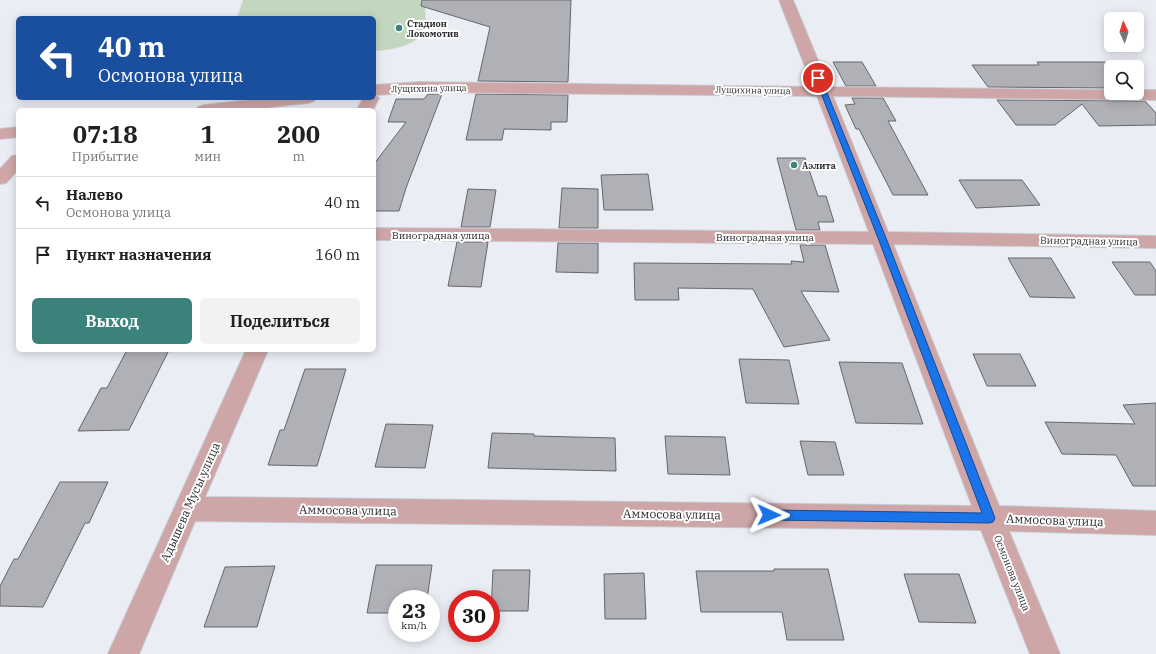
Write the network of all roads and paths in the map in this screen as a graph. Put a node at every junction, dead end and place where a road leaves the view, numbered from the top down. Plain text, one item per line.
1 (786, 0) edge
2 (824, 91) junction
3 (376, 93) edge
4 (1156, 95) edge
5 (291, 100) edge
6 (221, 108) edge
7 (16, 132) edge
8 (0, 134) edge
9 (16, 162) edge
10 (0, 179) edge
11 (376, 234) edge
12 (882, 238) junction
13 (1156, 242) edge
14 (256, 352) edge
15 (187, 509) junction
16 (989, 518) junction
17 (1156, 523) edge
18 (123, 654) edge
19 (1045, 654) edge

1 - 2 street, Осмонова улица
2 - 3 street, Лущихина улица
2 - 4 street, Лущихина улица
2 - 12 street, Осмонова улица
5 - 6 street
7 - 8 street
9 - 10 street
11 - 12 street, Виноградная улица
12 - 13 street, Виноградная улица
12 - 16 street, Осмонова улица
14 - 15 street, Адышева Мусы улица
15 - 16 street, Аммосова улица
15 - 18 street, Адышева Мусы улица
16 - 17 street, Аммосова улица
16 - 19 street, Осмонова улица

